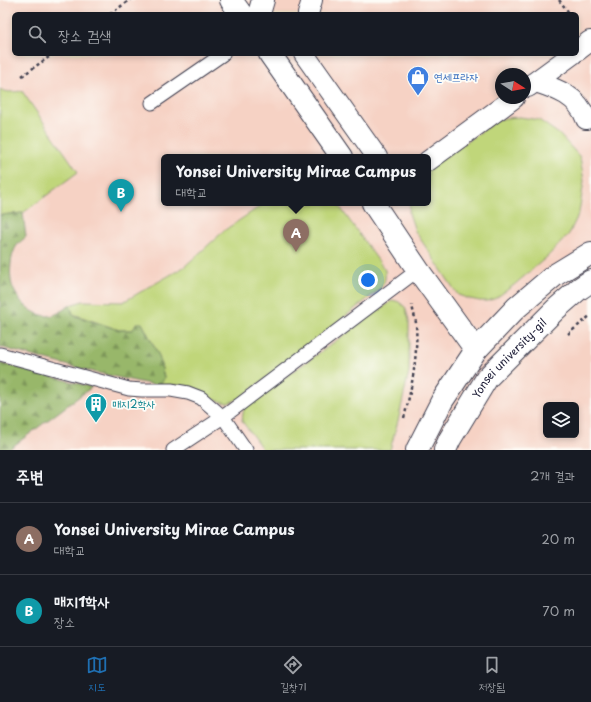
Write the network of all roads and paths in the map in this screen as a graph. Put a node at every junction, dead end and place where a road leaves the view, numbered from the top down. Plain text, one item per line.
1 (130, 0) edge
2 (231, 0) edge
3 (263, 0) edge
4 (312, 0) edge
5 (559, 0) edge
6 (113, 12) edge
7 (240, 12) edge
8 (260, 12) edge
9 (309, 12) edge
10 (568, 12) edge
11 (50, 56) edge
12 (220, 56) edge
13 (271, 56) edge
14 (305, 56) edge
15 (570, 56) edge
16 (22, 76) dead end
17 (531, 85) edge
18 (531, 86) edge
19 (152, 103) dead end
20 (506, 104) edge
21 (586, 119) dead end
22 (340, 154) edge
23 (375, 154) edge
24 (431, 159) edge
25 (375, 206) edge
26 (591, 253) edge
27 (411, 275) junction
28 (591, 281) edge
29 (591, 315) edge
30 (566, 336) dead end
31 (476, 350) junction
32 (0, 354) edge
33 (223, 418) junction
34 (403, 421) dead end
35 (173, 450) edge
36 (246, 450) edge
37 (417, 450) edge
38 (445, 450) edge

1 - 6 path
2 - 7 street
3 - 8 street
4 - 9 street
5 - 10 path
11 - 16 path
12 - 19 lane
13 - 22 street
14 - 23 street
15 - 17 street
18 - 21 street
20 - 24 street
25 - 27 street
26 - 31 street
27 - 31 street
27 - 33 lane
27 - 34 path
28 - 38 street, Yonsei university-gil
29 - 30 path
31 - 37 street
32 - 33 lane
33 - 35 lane
33 - 36 lane

